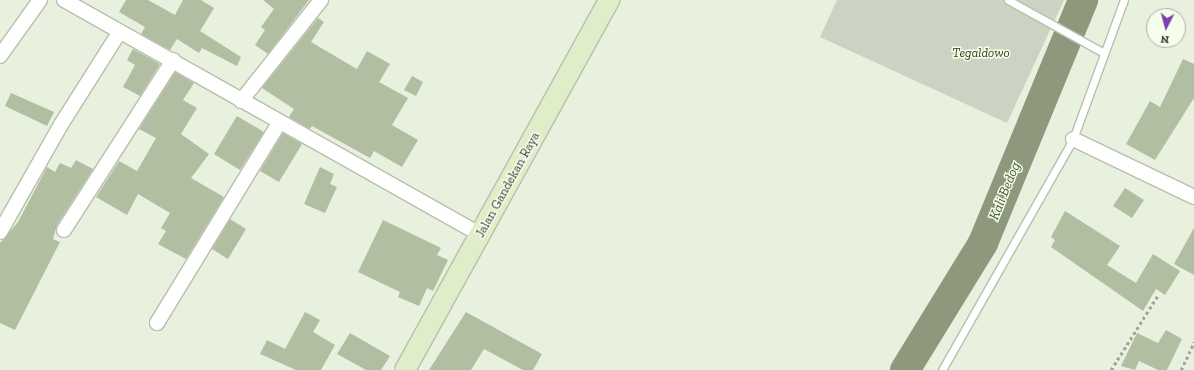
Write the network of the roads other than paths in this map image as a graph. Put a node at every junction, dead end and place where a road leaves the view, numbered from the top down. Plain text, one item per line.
1 (40, 0) edge
2 (64, 0) edge
3 (321, 0) edge
4 (609, 0) edge
5 (1008, 0) edge
6 (1124, 0) edge
7 (119, 32) junction
8 (1104, 53) junction
9 (0, 56) edge
10 (173, 60) junction
11 (241, 100) junction
12 (279, 123) junction
13 (1072, 139) junction
14 (1194, 198) edge
15 (64, 230) dead end
16 (0, 232) edge
17 (481, 235) junction
18 (157, 323) dead end
19 (405, 370) edge
20 (942, 370) edge

1 - 9 street
2 - 7 street
3 - 11 street
4 - 17 street, Jalan Gandekan Raya
5 - 8 lane
6 - 8 lane
7 - 10 street
7 - 16 street
8 - 13 lane
10 - 11 street
10 - 15 street
11 - 12 street
12 - 17 street
12 - 18 street
13 - 14 street
13 - 20 lane
17 - 19 street, Jalan Gandekan Raya

